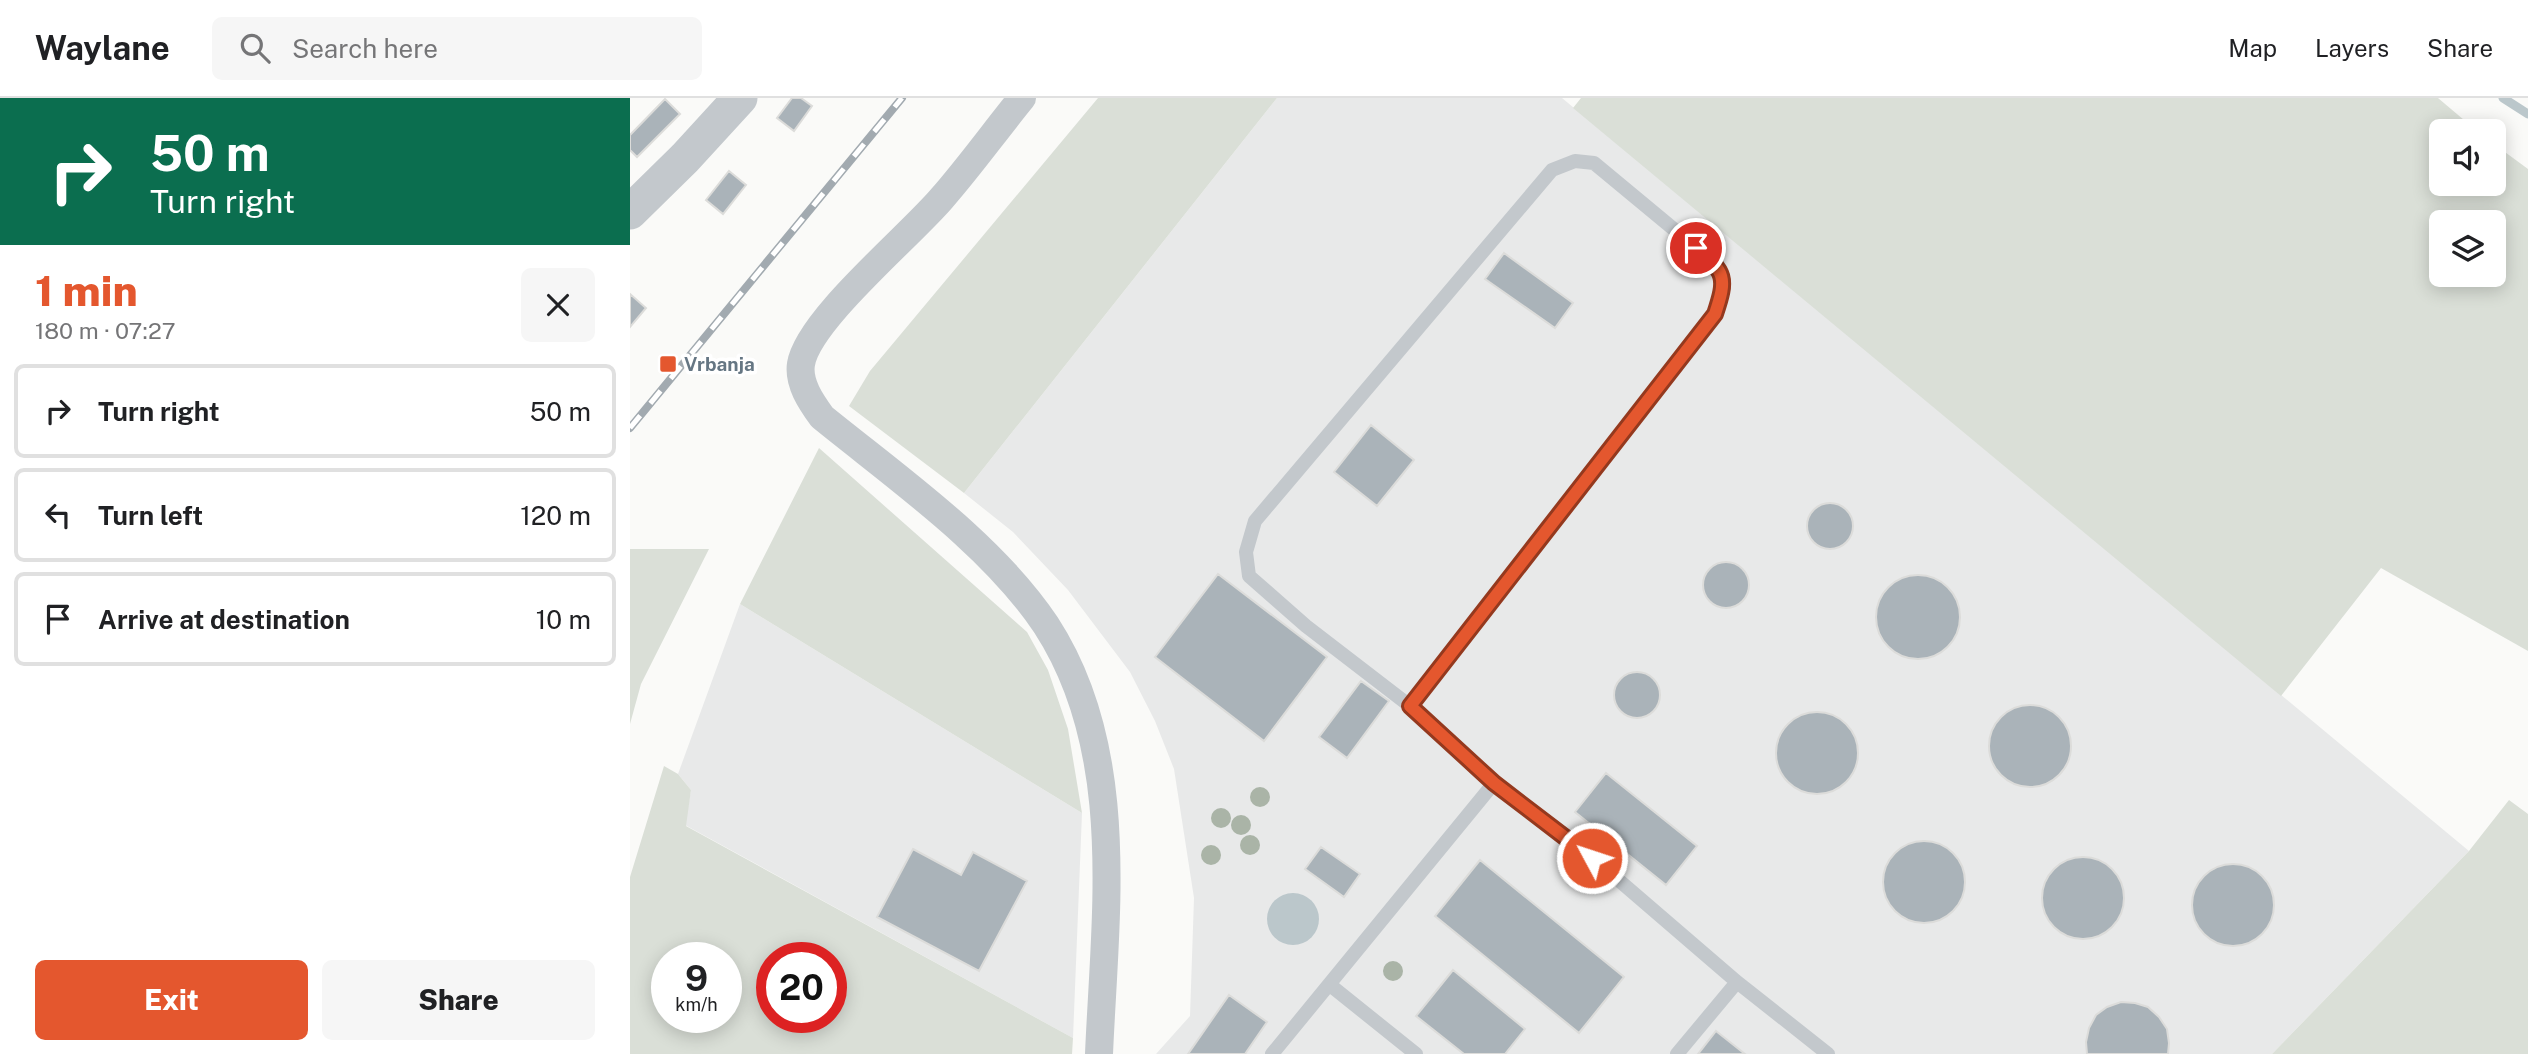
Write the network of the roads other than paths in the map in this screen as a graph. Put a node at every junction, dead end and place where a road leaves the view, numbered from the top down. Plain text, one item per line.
1 (740, 98) edge
2 (1022, 98) edge
3 (630, 212) edge
4 (1410, 706) junction
5 (1494, 783) junction
6 (1737, 982) junction
7 (1330, 985) junction
8 (1099, 1054) edge
9 (1272, 1054) edge
10 (1416, 1054) edge
11 (1678, 1054) edge
12 (1828, 1054) edge

1 - 3 street
2 - 8 street
4 - 4 lane
4 - 5 lane
5 - 6 lane
5 - 7 lane
6 - 11 lane
6 - 12 lane
7 - 9 lane
7 - 10 lane

